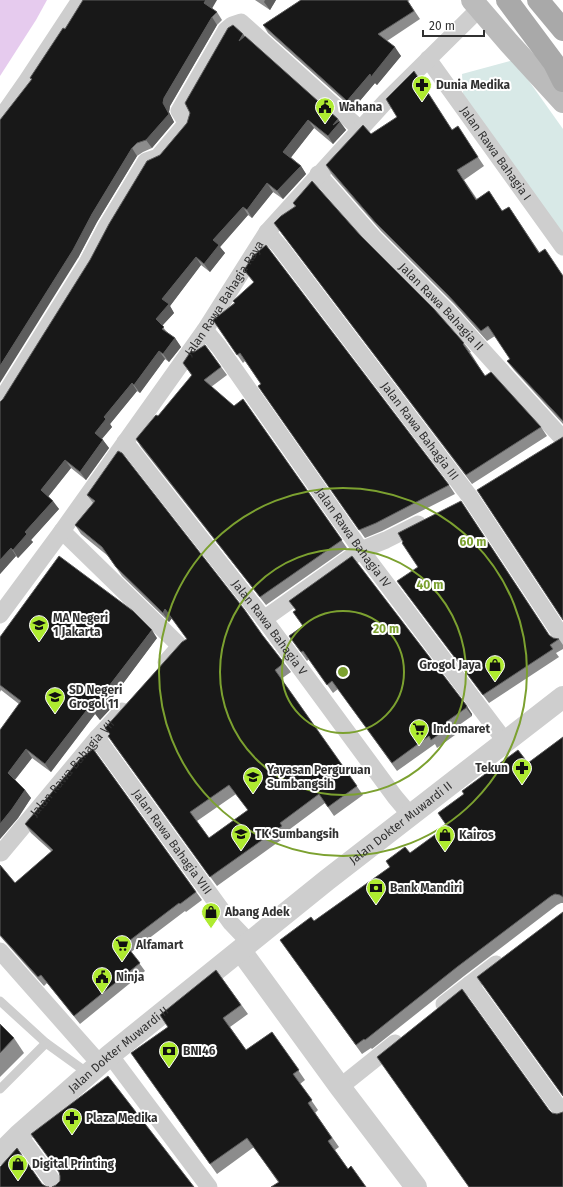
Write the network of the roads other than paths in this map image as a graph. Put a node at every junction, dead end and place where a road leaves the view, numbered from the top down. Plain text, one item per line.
1 (80, 0) edge
2 (507, 0) edge
3 (476, 4) edge
4 (542, 5) edge
5 (563, 30) edge
6 (428, 59) junction
7 (560, 73) edge
8 (563, 102) edge
9 (0, 119) edge
10 (360, 129) junction
11 (318, 174) junction
12 (267, 232) junction
13 (563, 247) edge
14 (206, 330) junction
15 (0, 402) edge
16 (560, 440) edge
17 (125, 442) junction
18 (435, 515) edge
19 (62, 532) junction
20 (361, 550) junction
21 (0, 615) edge
22 (264, 619) junction
23 (563, 638) edge
24 (153, 676) edge
25 (563, 697) edge
26 (133, 699) edge
27 (97, 738) junction
28 (505, 741) junction
29 (411, 816) junction
30 (0, 851) edge
31 (245, 947) junction
32 (0, 951) edge
33 (507, 956) edge
34 (470, 984) junction
35 (0, 1001) edge
36 (434, 1012) edge
37 (404, 1036) edge
38 (46, 1043) junction
39 (100, 1064) junction
40 (340, 1087) junction
41 (0, 1089) edge
42 (563, 1113) edge
43 (18, 1136) junction
44 (0, 1154) edge
45 (58, 1187) edge
46 (208, 1187) edge
47 (416, 1187) edge

1 - 9 street
2 - 7 main road
3 - 6 street, Jalan Rawa Bahagia Raya
3 - 8 main road
4 - 5 main road
6 - 10 street, Jalan Rawa Bahagia Raya
6 - 13 street, Jalan Rawa Bahagia I
10 - 11 street, Jalan Rawa Bahagia Raya
10 - 15 street
11 - 12 street, Jalan Rawa Bahagia Raya
11 - 16 street, Jalan Rawa Bahagia II
12 - 14 street, Jalan Rawa Bahagia Raya
12 - 23 street, Jalan Rawa Bahagia III
14 - 17 street, Jalan Rawa Bahagia Raya
14 - 20 street, Jalan Rawa Bahagia IV
17 - 19 street, Jalan Rawa Bahagia Raya
17 - 22 street, Jalan Rawa Bahagia V
18 - 20 street
19 - 21 street, Jalan Rawa Bahagia Raya
19 - 24 street
20 - 22 street
20 - 28 street, Jalan Rawa Bahagia IV
22 - 29 street, Jalan Rawa Bahagia V
25 - 28 street, Jalan Dokter Muwardi II
26 - 27 street, Jalan Rawa Bahagia VII
27 - 30 street, Jalan Rawa Bahagia VII
27 - 31 street, Jalan Rawa Bahagia VIII
28 - 29 street, Jalan Dokter Muwardi II
29 - 31 street, Jalan Dokter Muwardi II
31 - 39 street, Jalan Dokter Muwardi II
31 - 40 street
32 - 39 street
33 - 34 street
34 - 36 street
34 - 42 street
35 - 38 lane
37 - 40 street
38 - 39 lane
38 - 41 lane
39 - 43 street, Jalan Dokter Muwardi II
39 - 46 street
40 - 47 street
43 - 44 street, Jalan Dokter Muwardi II
43 - 45 street

